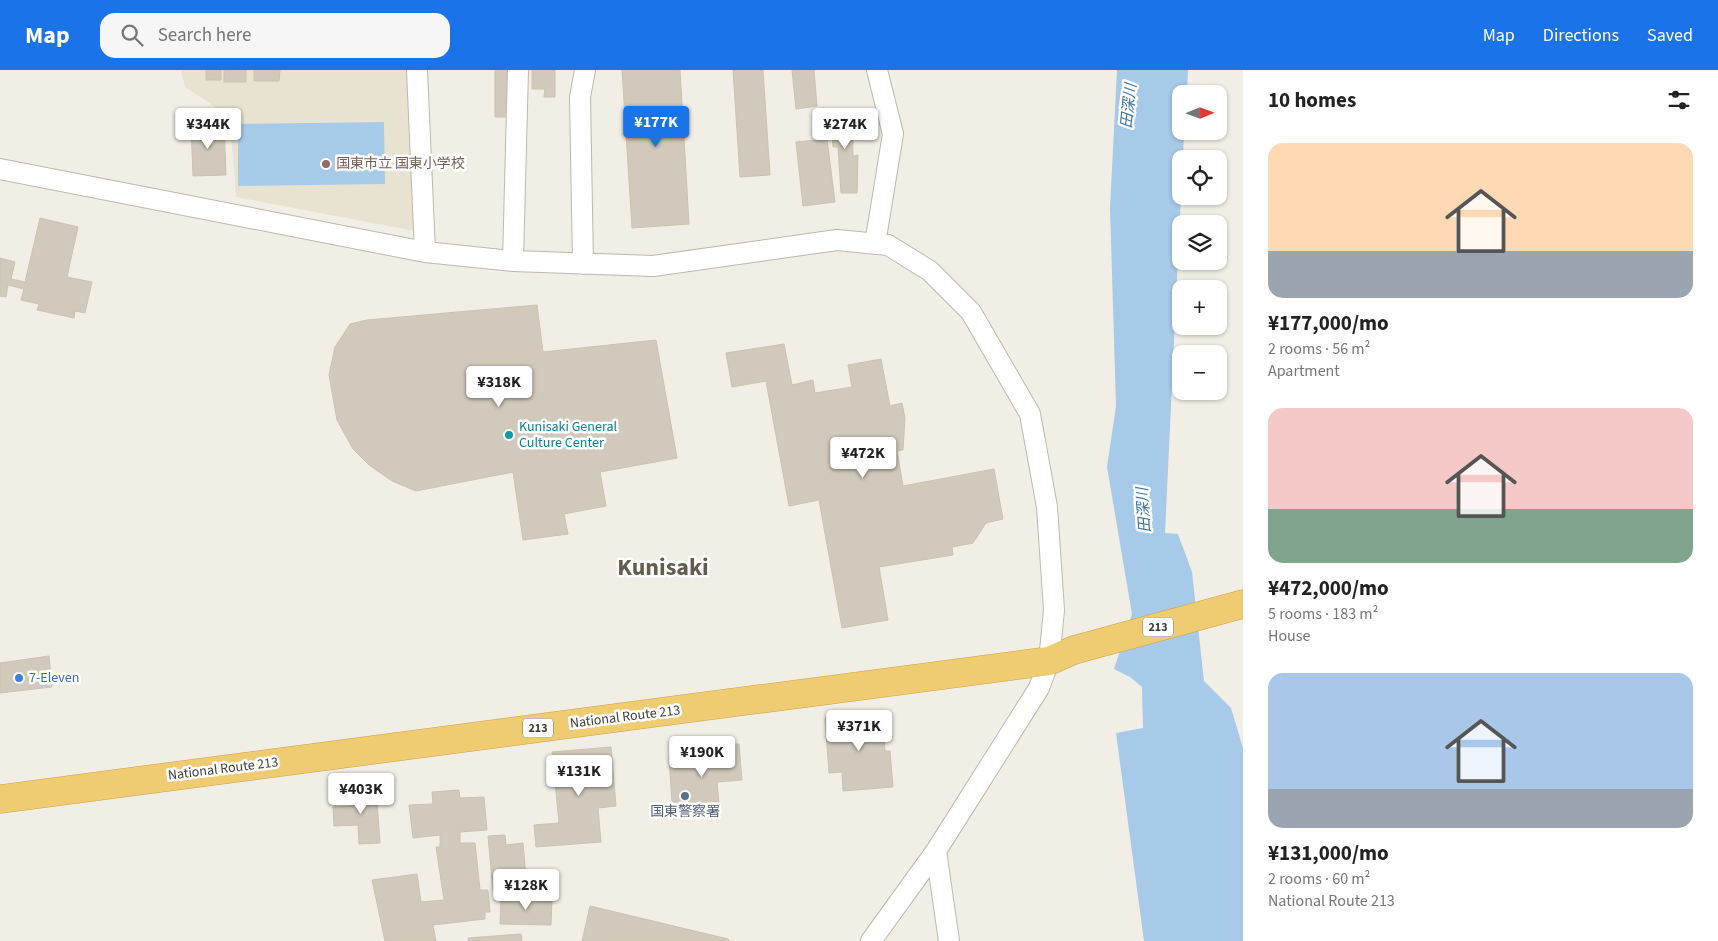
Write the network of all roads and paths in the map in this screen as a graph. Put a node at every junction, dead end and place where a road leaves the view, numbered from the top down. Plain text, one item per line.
1 (417, 70) edge
2 (518, 70) edge
3 (585, 70) edge
4 (877, 70) edge
5 (0, 169) edge
6 (875, 244) junction
7 (425, 252) junction
8 (513, 261) junction
9 (583, 264) junction
10 (1243, 604) edge
11 (1049, 661) junction
12 (0, 798) edge
13 (936, 851) junction
14 (871, 941) edge
15 (949, 941) edge

1 - 7 street
2 - 8 street
3 - 9 street
4 - 6 street
5 - 7 street
6 - 9 street
6 - 11 street
7 - 8 street
8 - 9 street
10 - 11 highway, National Route 213 / 213
11 - 12 highway, National Route 213 / 213
11 - 13 street
13 - 14 street
13 - 15 street

